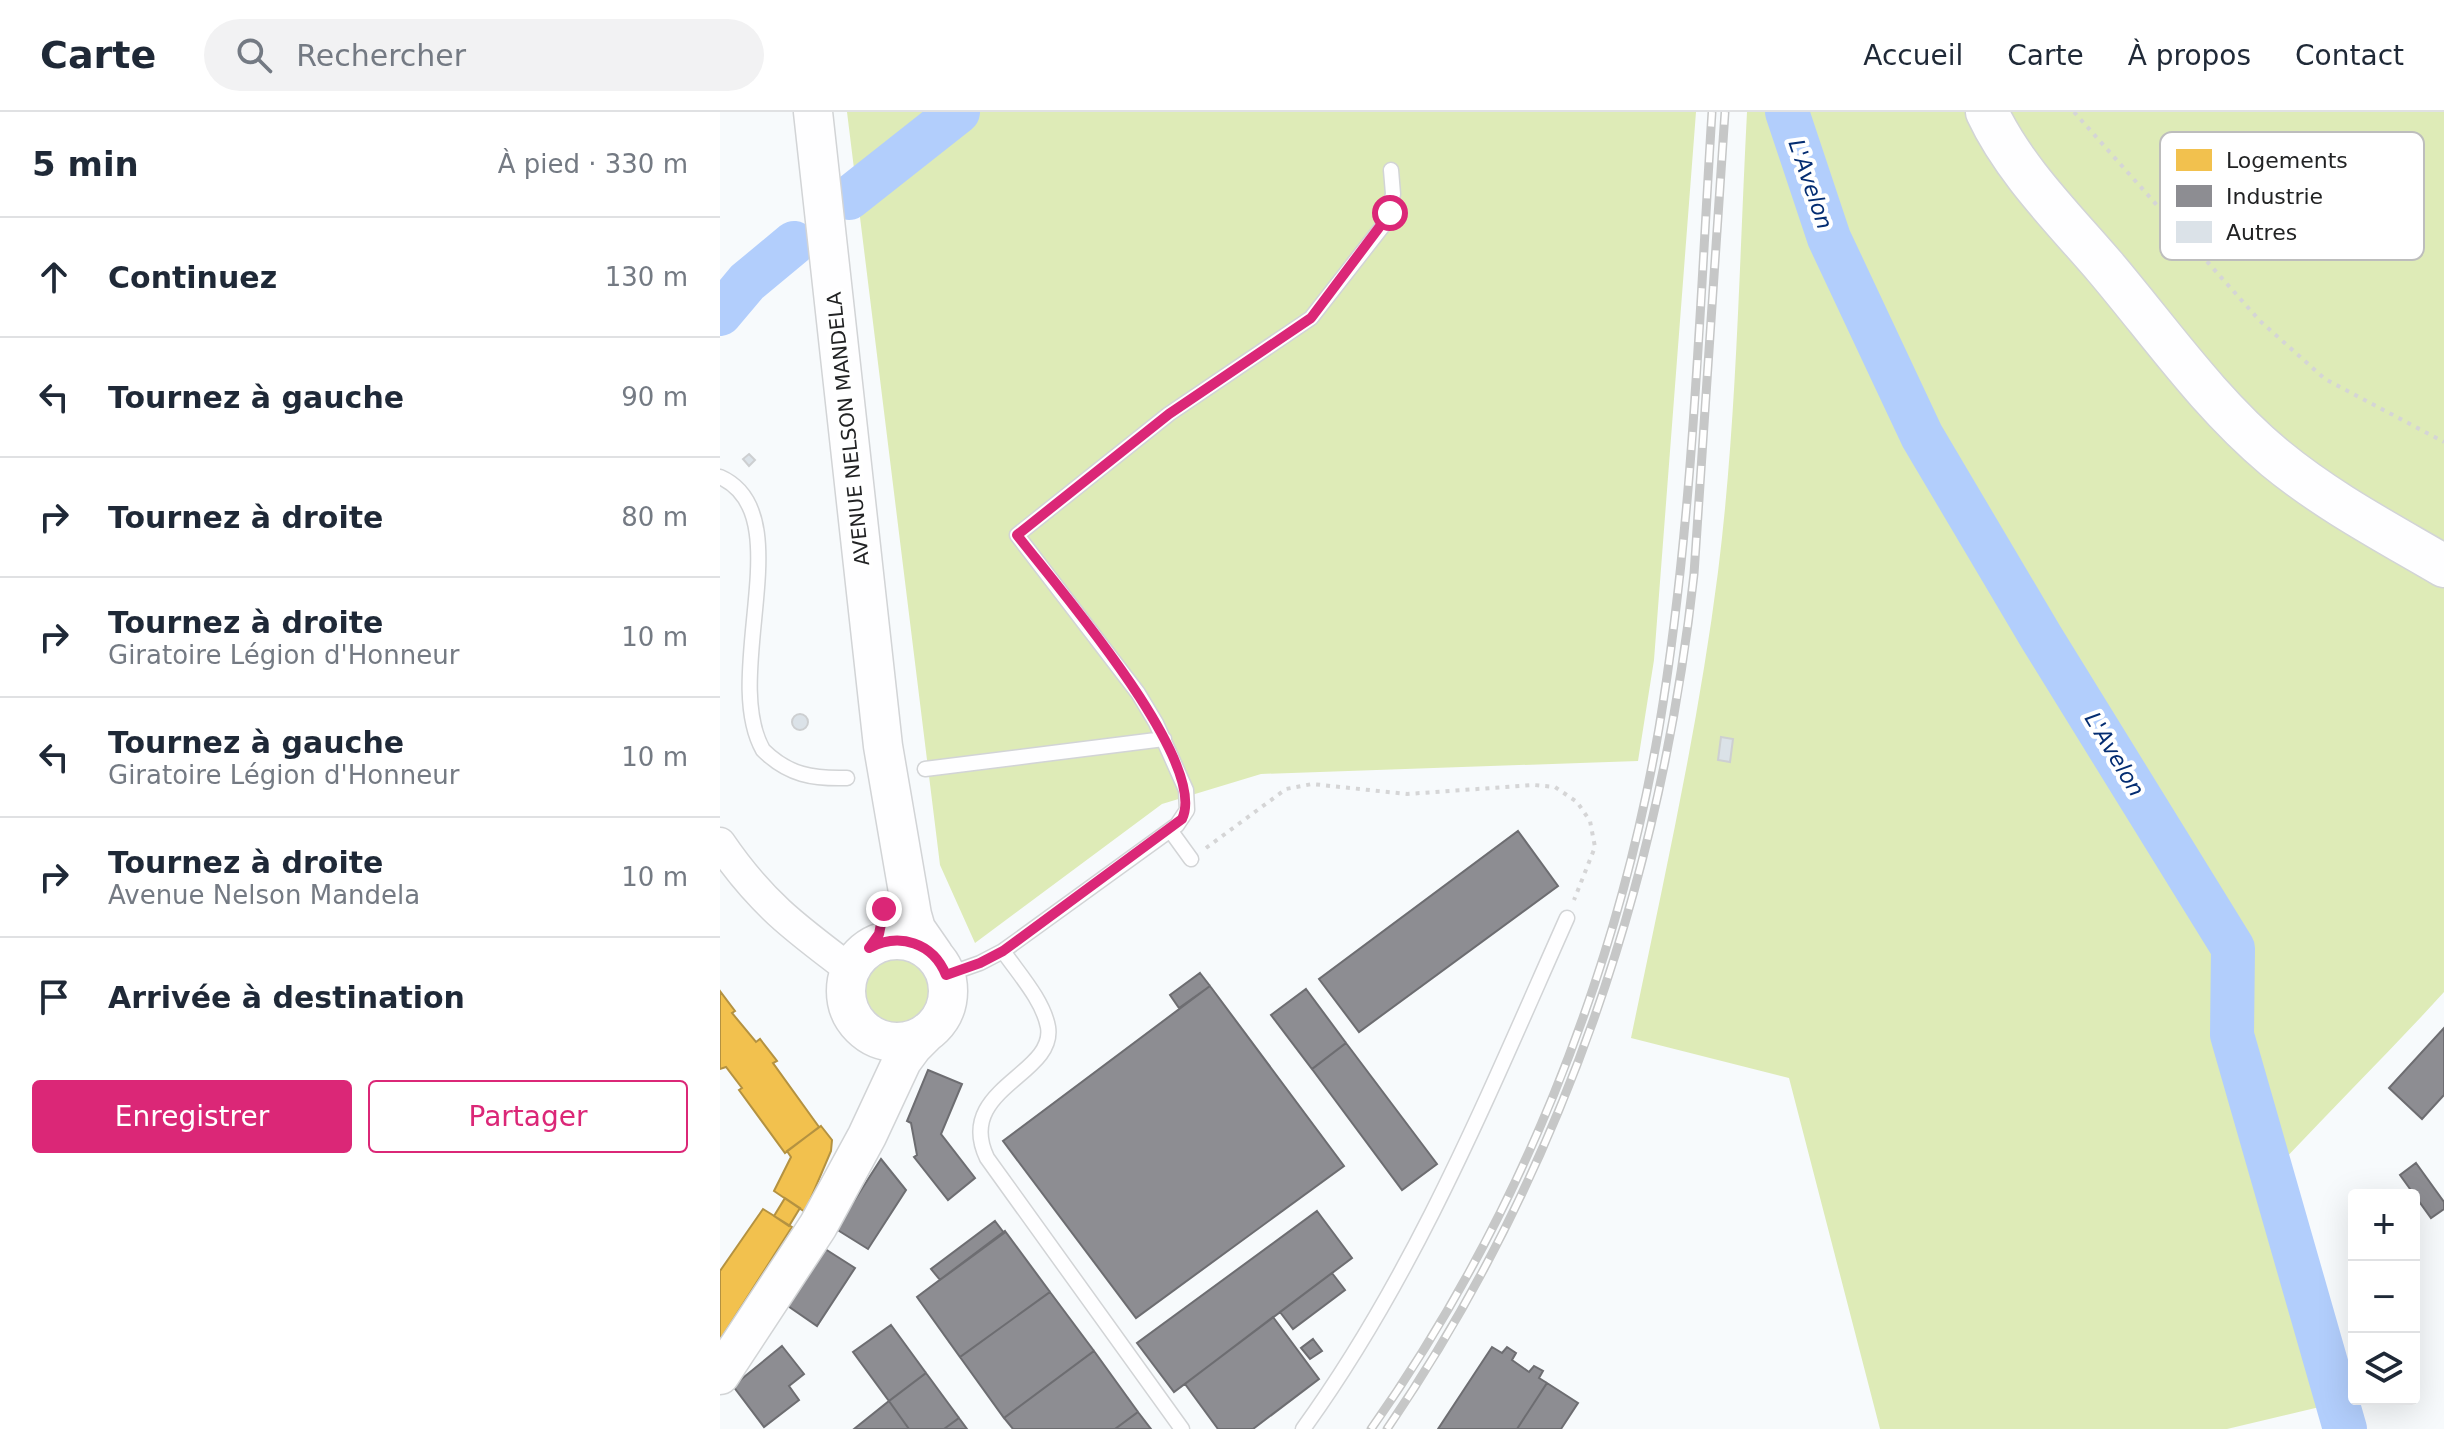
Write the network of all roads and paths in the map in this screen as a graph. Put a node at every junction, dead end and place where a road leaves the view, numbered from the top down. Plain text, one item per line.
1 (813, 112) edge
2 (1987, 112) edge
3 (2010, 112) edge
4 (2074, 112) edge
5 (1391, 170) dead end
6 (2160, 209) edge
7 (2206, 260) edge
8 (2137, 305) junction
9 (2444, 442) edge
10 (720, 477) edge
11 (2444, 566) edge
12 (739, 623) dead end
13 (735, 676) dead end
14 (1164, 739) junction
15 (883, 746) junction
16 (925, 769) dead end
17 (847, 778) dead end
18 (1170, 830) junction
19 (720, 843) edge
20 (1191, 859) joint
21 (1567, 918) joint
22 (1003, 951) junction
23 (860, 959) junction
24 (940, 965) junction
25 (859, 1024) junction
26 (927, 1032) junction
27 (842, 1181) junction
28 (720, 1375) edge
29 (1182, 1429) edge
30 (1303, 1429) edge

1 - 15 street, AVENUE NELSON MANDELA
2 - 8 main road
3 - 8 main road
4 - 6 path
5 - 14 lane
7 - 9 path
8 - 11 main road
10 - 12 lane
13 - 17 lane
14 - 16 lane
14 - 18 lane
15 - 23 street, AVENUE NELSON MANDELA
15 - 24 street, AVENUE NELSON MANDELA
18 - 20 lane
18 - 22 lane
19 - 23 street
20 - 21 path
21 - 30 lane
22 - 24 lane
22 - 29 lane
23 - 24 street
23 - 25 street
24 - 26 street
25 - 26 street
25 - 27 street
26 - 27 street
27 - 28 street

